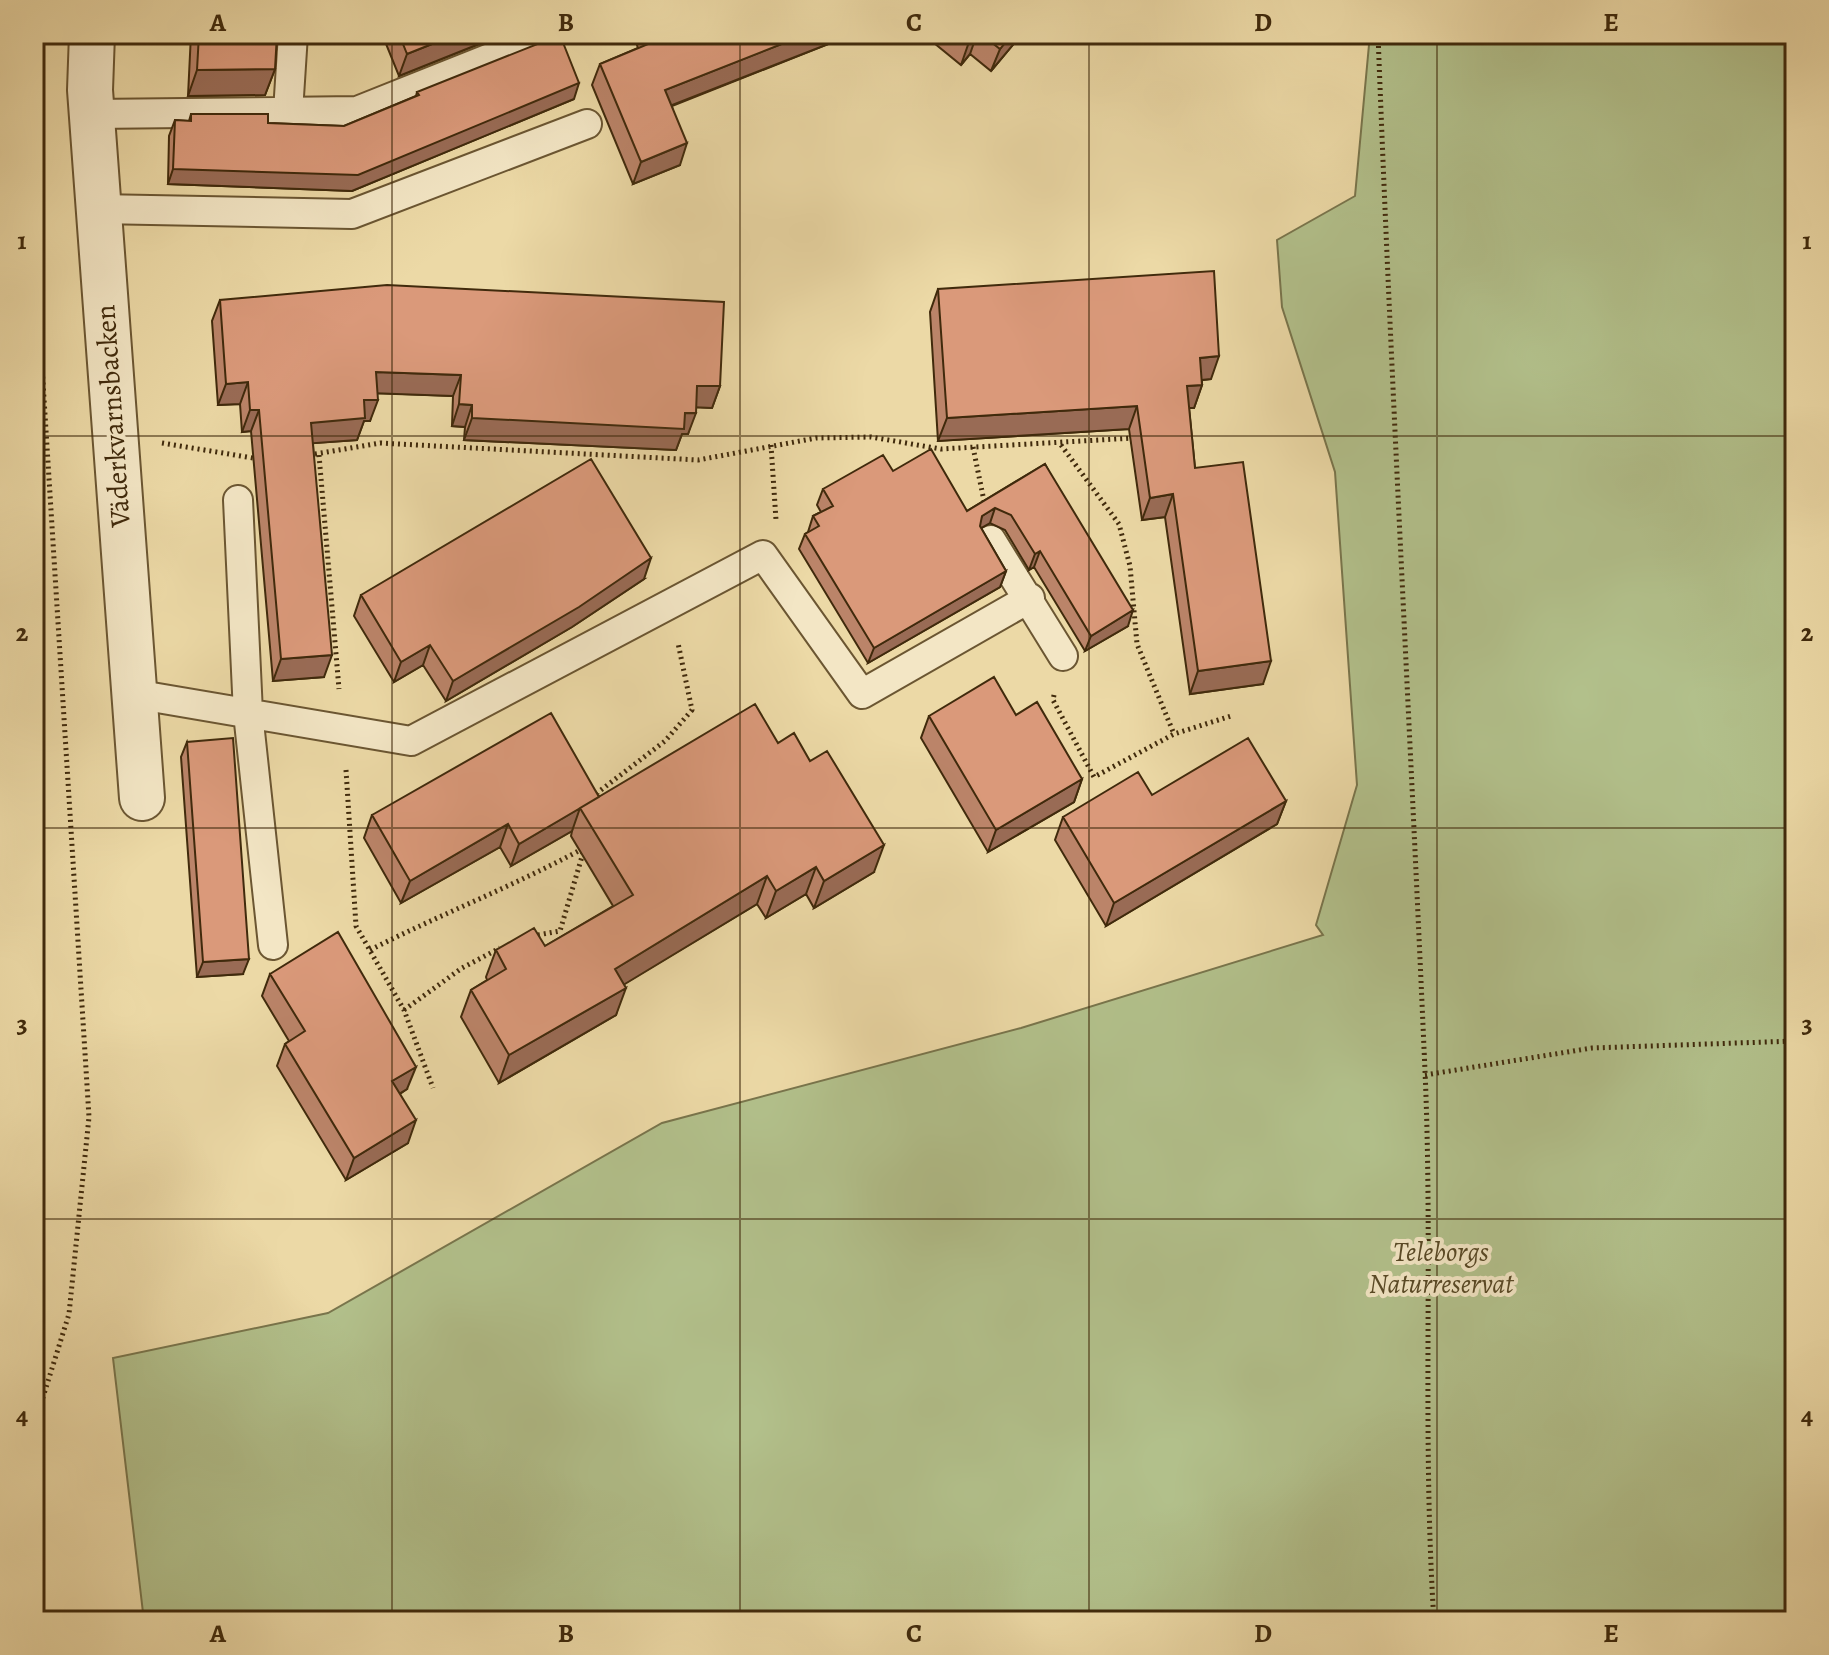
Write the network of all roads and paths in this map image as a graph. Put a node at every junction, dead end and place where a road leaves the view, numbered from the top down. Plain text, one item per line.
1 (92, 34) edge
2 (293, 34) edge
3 (550, 34) edge
4 (1378, 34) edge
5 (288, 112) junction
6 (92, 114) junction
7 (587, 124) dead end
8 (98, 209) junction
9 (34, 239) edge
10 (113, 423) junction
11 (1148, 436) edge
12 (771, 445) junction
13 (1060, 445) junction
14 (973, 447) junction
15 (319, 455) junction
16 (305, 456) edge
17 (261, 459) edge
18 (238, 500) dead end
19 (991, 540) joint
20 (763, 555) junction
21 (1030, 598) junction
22 (670, 604) junction
23 (1063, 656) joint
24 (134, 694) junction
25 (248, 713) junction
26 (1231, 716) dead end
27 (343, 729) junction
28 (1174, 734) junction
29 (142, 798) dead end
30 (594, 807) edge
31 (588, 835) edge
32 (584, 848) junction
33 (520, 938) edge
34 (508, 944) edge
35 (273, 945) dead end
36 (370, 950) junction
37 (404, 1010) junction
38 (1795, 1041) edge
39 (1425, 1075) junction
40 (433, 1088) dead end
41 (34, 1426) edge
42 (1434, 1621) edge

1 - 6 street, Väderkvarnsbacken
2 - 5 lane
3 - 5 lane
4 - 39 path
5 - 6 lane
6 - 8 street, Väderkvarnsbacken
7 - 8 lane
8 - 10 street, Väderkvarnsbacken
9 - 41 path
10 - 17 path
10 - 24 street, Väderkvarnsbacken
11 - 13 path
12 - 14 path
12 - 15 path
12 - 20 path
13 - 14 path
13 - 28 path
14 - 19 path
15 - 16 path
15 - 27 path
18 - 25 lane
19 - 21 lane
20 - 21 lane
20 - 22 lane
21 - 23 lane
22 - 27 lane
22 - 30 path
23 - 28 path
24 - 25 lane
24 - 29 street, Väderkvarnsbacken
25 - 27 lane
25 - 35 lane
26 - 28 path
27 - 36 path
31 - 32 path
32 - 33 path
32 - 36 path
34 - 37 path
36 - 37 path
37 - 40 path
38 - 39 path
39 - 42 path

